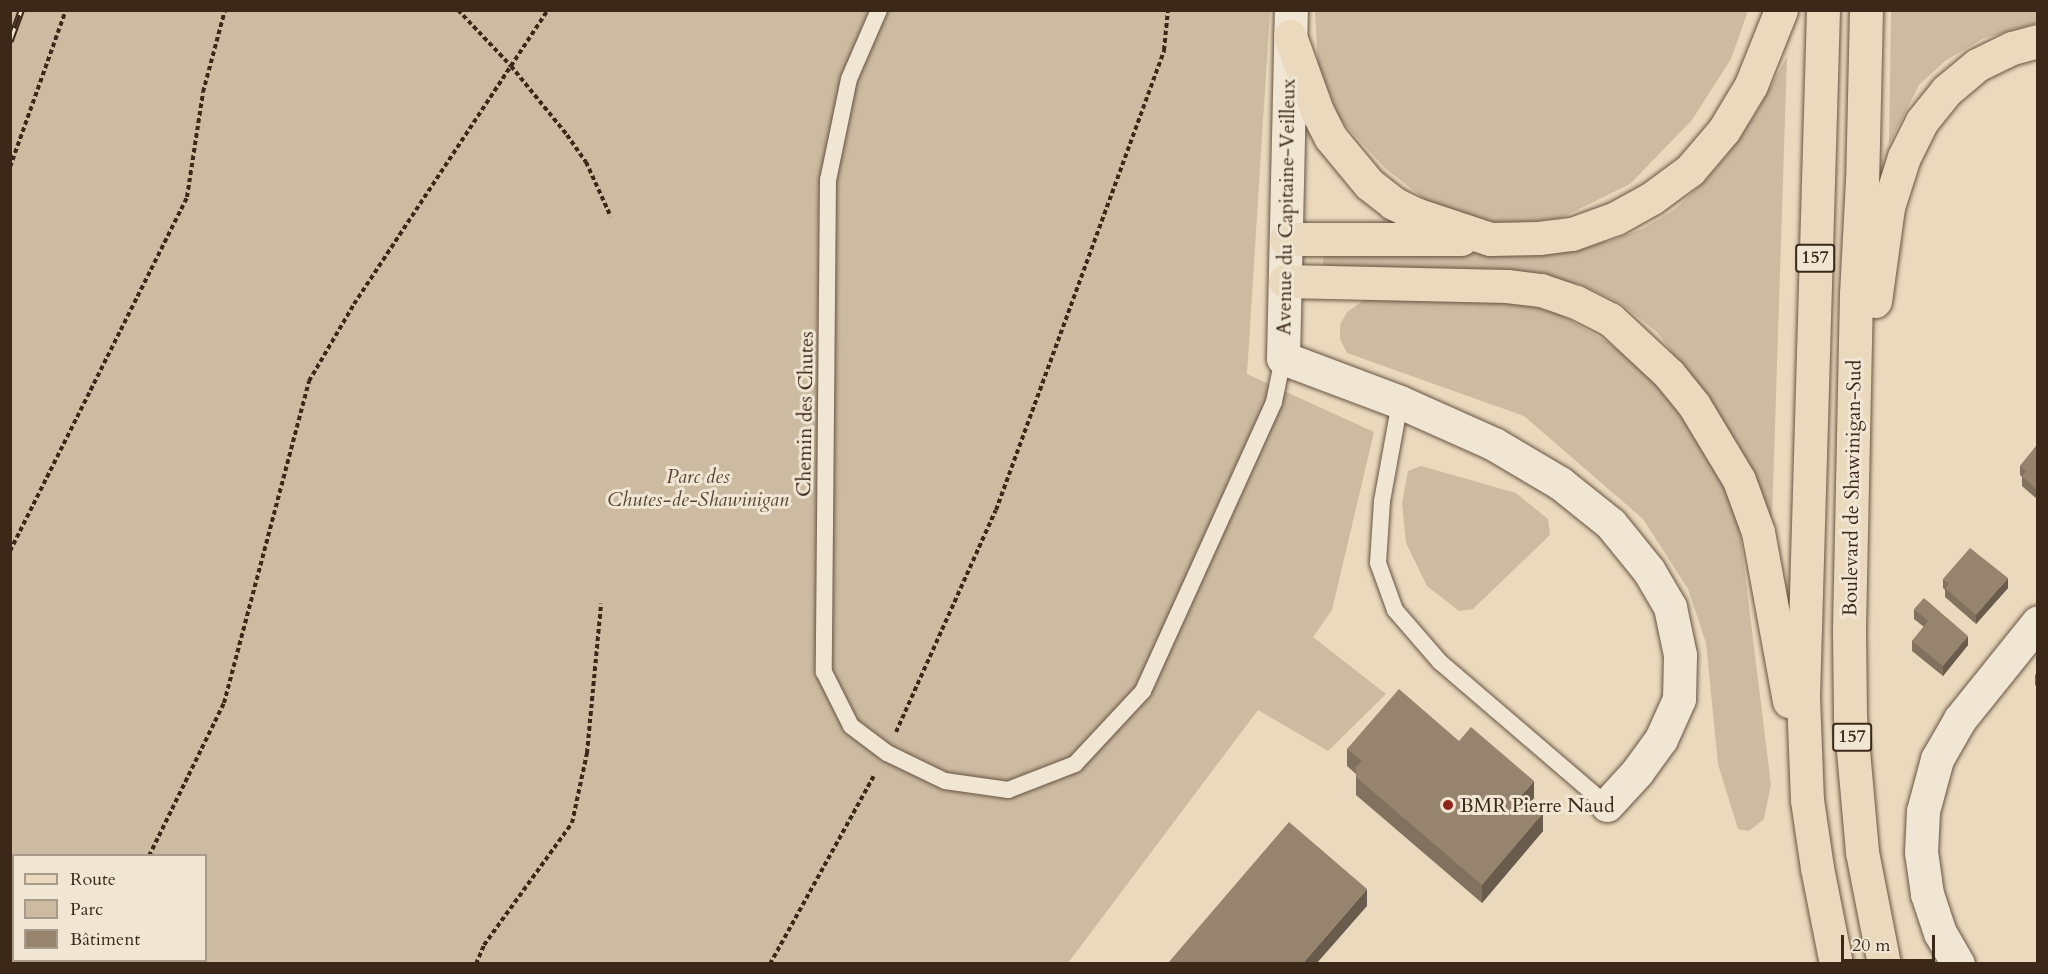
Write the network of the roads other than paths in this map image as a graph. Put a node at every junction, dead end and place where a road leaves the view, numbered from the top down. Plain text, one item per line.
1 (879, 10) edge
2 (1781, 10) edge
3 (1823, 10) edge
4 (1866, 10) edge
5 (1290, 23) edge
6 (2037, 41) edge
7 (1286, 238) junction
8 (1490, 238) junction
9 (1285, 281) junction
10 (1283, 358) junction
11 (1400, 402) junction
12 (1853, 463) junction
13 (2037, 622) edge
14 (1807, 800) junction
15 (1607, 805) joint
16 (1836, 963) edge
17 (1884, 963) edge
18 (1958, 963) edge

1 - 10 lane, Chemin des Chutes
2 - 8 main road
3 - 14 main road, 157
4 - 12 main road, Boulevard de Shawinigan-Sud / 157
5 - 7 street, Avenue du Capitaine-Veilleux
5 - 8 main road
6 - 12 main road
7 - 8 main road
7 - 9 street, Avenue du Capitaine-Veilleux
9 - 10 street, Avenue du Capitaine-Veilleux
9 - 14 main road
10 - 11 street, Avenue du Capitaine-Veilleux
11 - 15 lane
11 - 15 street, Avenue du Capitaine-Veilleux
12 - 17 main road, Boulevard de Shawinigan-Sud / 157
13 - 18 street
14 - 16 main road, 157

